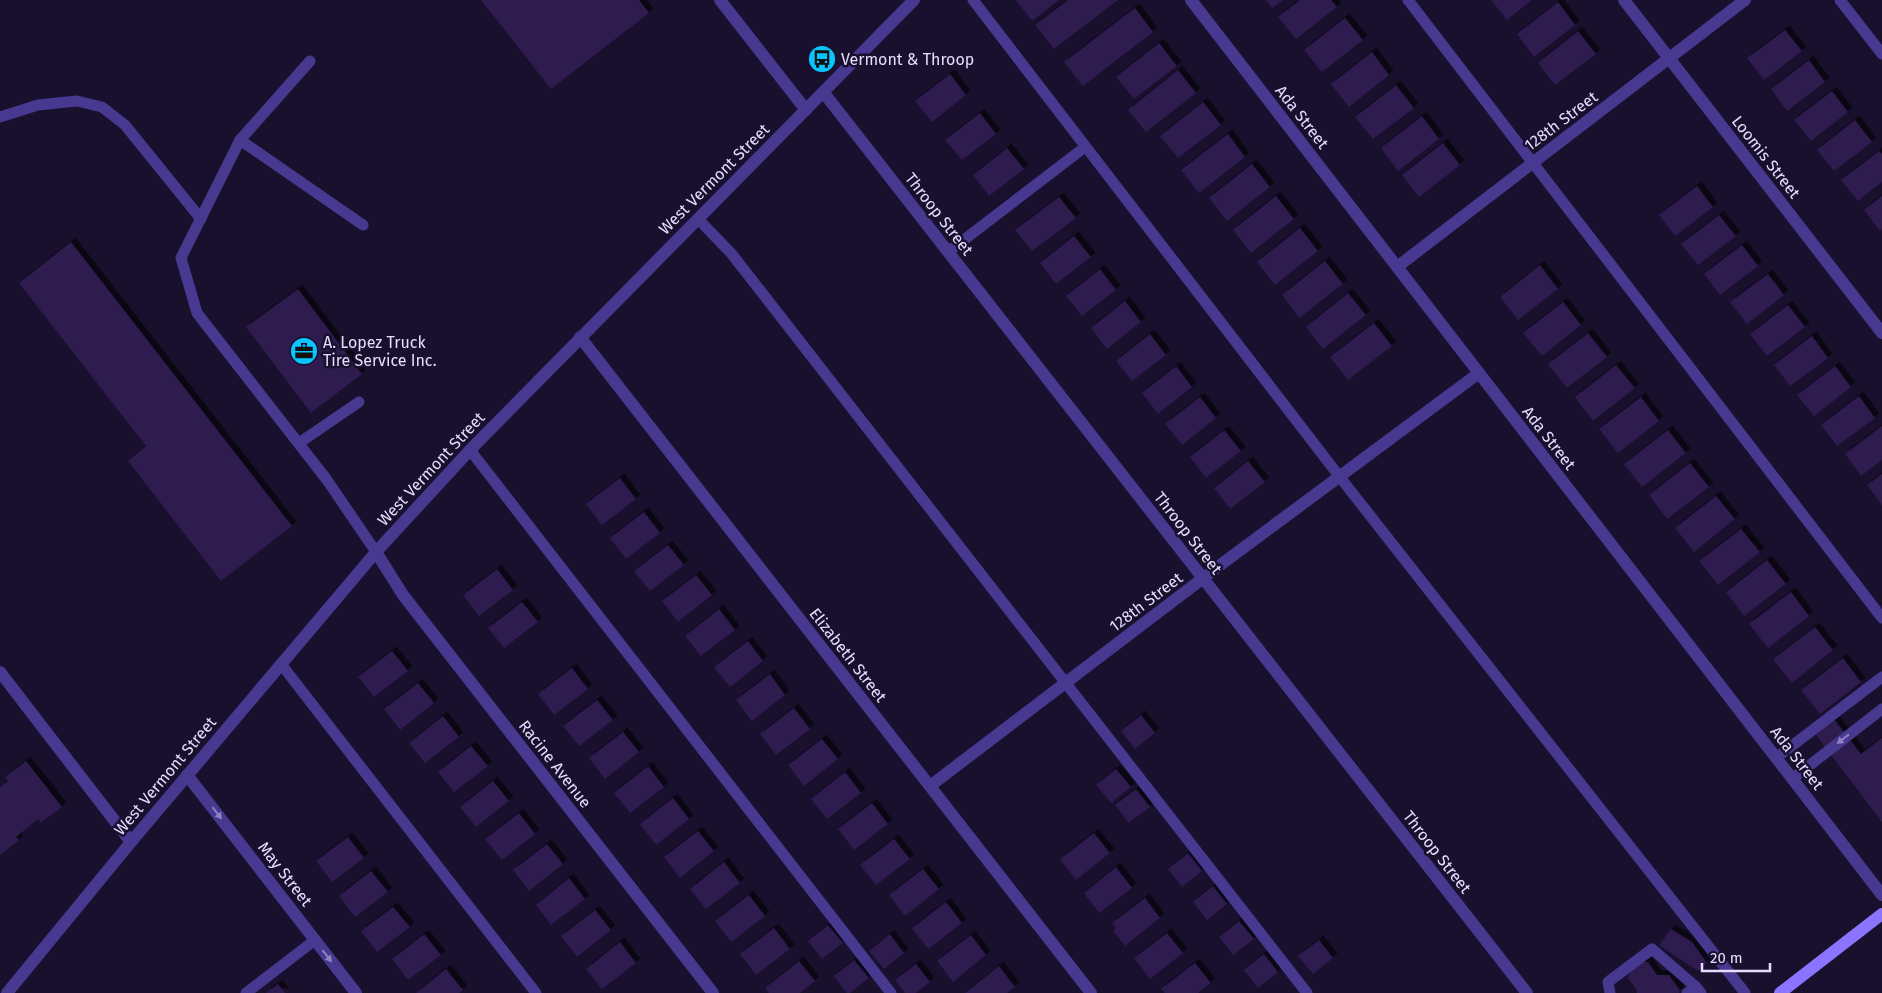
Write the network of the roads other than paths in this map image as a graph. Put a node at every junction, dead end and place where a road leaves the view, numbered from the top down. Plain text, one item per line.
1 (720, 0) edge
2 (914, 0) edge
3 (973, 0) edge
4 (1191, 0) edge
5 (1408, 0) edge
6 (1624, 0) edge
7 (1745, 0) edge
8 (1840, 0) edge
9 (1882, 54) edge
10 (1669, 58) junction
11 (310, 61) dead end
12 (824, 92) junction
13 (806, 110) junction
14 (0, 117) edge
15 (240, 140) junction
16 (1085, 146) junction
17 (1533, 163) junction
18 (201, 218) junction
19 (698, 219) junction
20 (363, 225) dead end
21 (948, 252) junction
22 (1397, 267) junction
23 (1882, 333) edge
24 (580, 338) junction
25 (1479, 373) junction
26 (359, 402) dead end
27 (299, 443) junction
28 (470, 450) junction
29 (1339, 476) junction
30 (376, 552) junction
31 (1203, 579) junction
32 (1882, 618) edge
33 (281, 664) junction
34 (0, 672) edge
35 (1882, 677) edge
36 (1065, 683) junction
37 (1882, 709) edge
38 (1776, 758) junction
39 (187, 775) junction
40 (1792, 779) junction
41 (930, 786) junction
42 (131, 842) junction
43 (1882, 895) edge
44 (1882, 914) edge
45 (315, 940) junction
46 (1695, 991) edge
47 (7, 993) edge
48 (246, 993) edge
49 (356, 993) edge
50 (536, 993) edge
51 (713, 993) edge
52 (891, 993) edge
53 (1091, 993) edge
54 (1307, 993) edge
55 (1527, 993) edge
56 (1610, 993) edge
57 (1745, 993) edge
58 (1780, 993) edge

1 - 13 street
2 - 12 street, West Vermont Street
3 - 16 lane
4 - 22 street, Ada Street
5 - 17 lane
6 - 10 street, Loomis Street
7 - 10 street, 128th Street
8 - 9 lane
10 - 17 street, 128th Street
10 - 23 street, Loomis Street
11 - 15 lane
12 - 13 street, West Vermont Street
12 - 21 street, Throop Street
13 - 19 street, West Vermont Street
14 - 18 lane
15 - 18 lane
15 - 20 lane
16 - 21 lane
16 - 29 lane
17 - 22 street, 128th Street
17 - 32 lane
18 - 27 lane
19 - 24 street, West Vermont Street
19 - 36 lane
21 - 31 street, Throop Street
22 - 25 street, Ada Street
24 - 28 street, West Vermont Street
24 - 41 street, Elizabeth Street
25 - 29 street, 128th Street
25 - 38 street, Ada Street
26 - 27 lane
27 - 30 lane
28 - 30 street, West Vermont Street
28 - 52 lane
29 - 31 street, 128th Street
29 - 57 lane
30 - 33 street, West Vermont Street
30 - 51 street, Racine Avenue
31 - 36 street, 128th Street
31 - 55 street, Throop Street
33 - 39 street, West Vermont Street
33 - 50 lane
34 - 42 street
35 - 38 lane
36 - 41 street, 128th Street
36 - 54 lane
37 -> 40 lane
38 - 40 street, Ada Street
39 - 42 street, West Vermont Street
39 -> 45 street, May Street
40 - 43 street, Ada Street
41 - 53 street, Elizabeth Street
42 - 47 street, West Vermont Street
44 - 58 main road
45 - 48 lane
45 -> 49 street, May Street
46 - 56 lane

